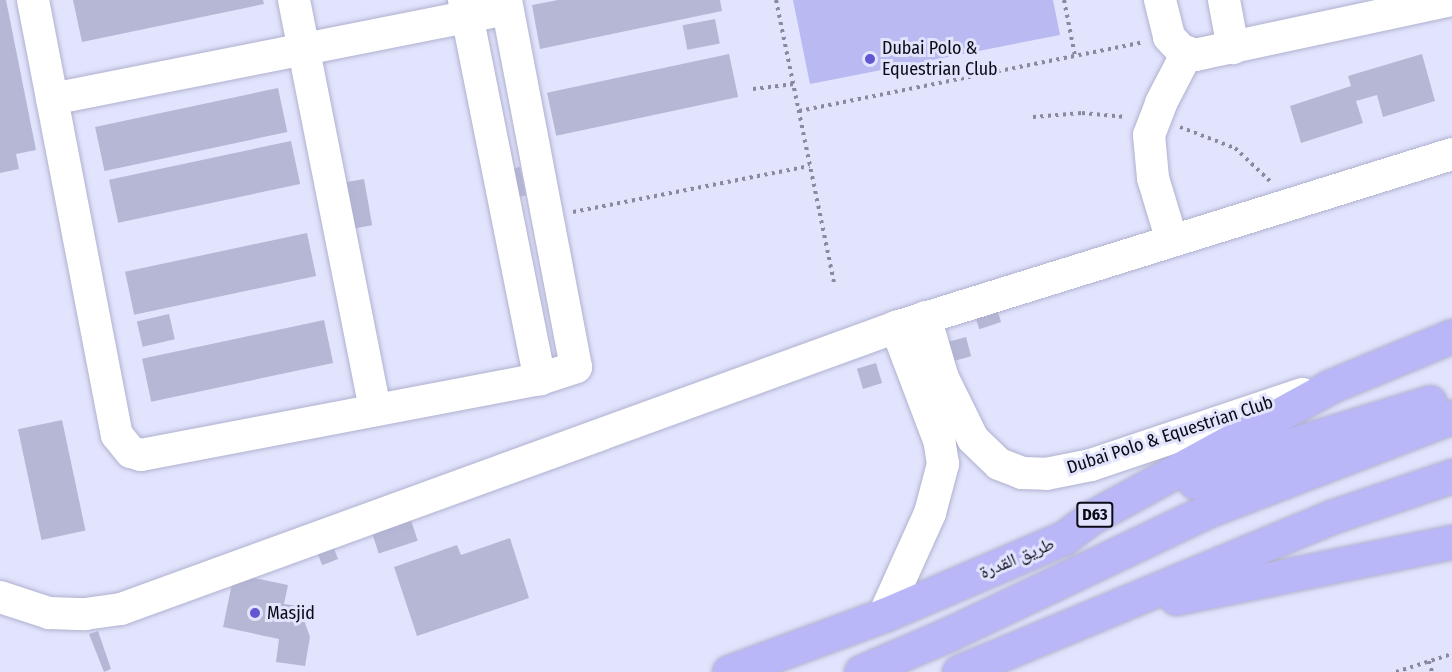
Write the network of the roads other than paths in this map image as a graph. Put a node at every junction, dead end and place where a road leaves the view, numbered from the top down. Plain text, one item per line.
1 (33, 0) edge
2 (294, 0) edge
3 (1160, 0) edge
4 (1224, 0) edge
5 (1452, 0) edge
6 (507, 5) edge
7 (466, 8) edge
8 (1178, 45) junction
9 (1233, 48) junction
10 (304, 49) junction
11 (52, 99) junction
12 (1452, 154) edge
13 (1172, 241) junction
14 (911, 322) junction
15 (1452, 336) edge
16 (540, 379) junction
17 (1329, 387) junction
18 (1452, 396) edge
19 (375, 410) junction
20 (1452, 417) edge
21 (1452, 476) edge
22 (1064, 538) junction
23 (1452, 542) edge
24 (0, 597) edge
25 (1106, 611) junction
26 (884, 615) junction
27 (729, 672) edge
28 (861, 672) edge
29 (959, 672) edge

1 - 11 lane
2 - 10 lane
3 - 8 lane
4 - 9 lane
5 - 9 lane
6 - 7 lane
6 - 16 lane
7 - 10 lane
7 - 16 lane
8 - 9 lane
8 - 13 lane
10 - 11 lane
10 - 19 lane
11 - 19 lane
12 - 13 lane
13 - 14 lane
14 - 17 lane, Dubai Polo & Equestrian Club
14 - 24 lane
14 - 26 lane
15 - 17 main road, طريق القدرة / D63
16 - 19 lane
17 - 22 main road, طريق القدرة / D63
18 - 22 main road
20 - 28 main road, طريق القدرة / D63
21 - 25 main road
22 - 26 main road, طريق القدرة / D63
23 - 25 main road
25 - 29 main road
26 - 27 main road, طريق القدرة / D63

